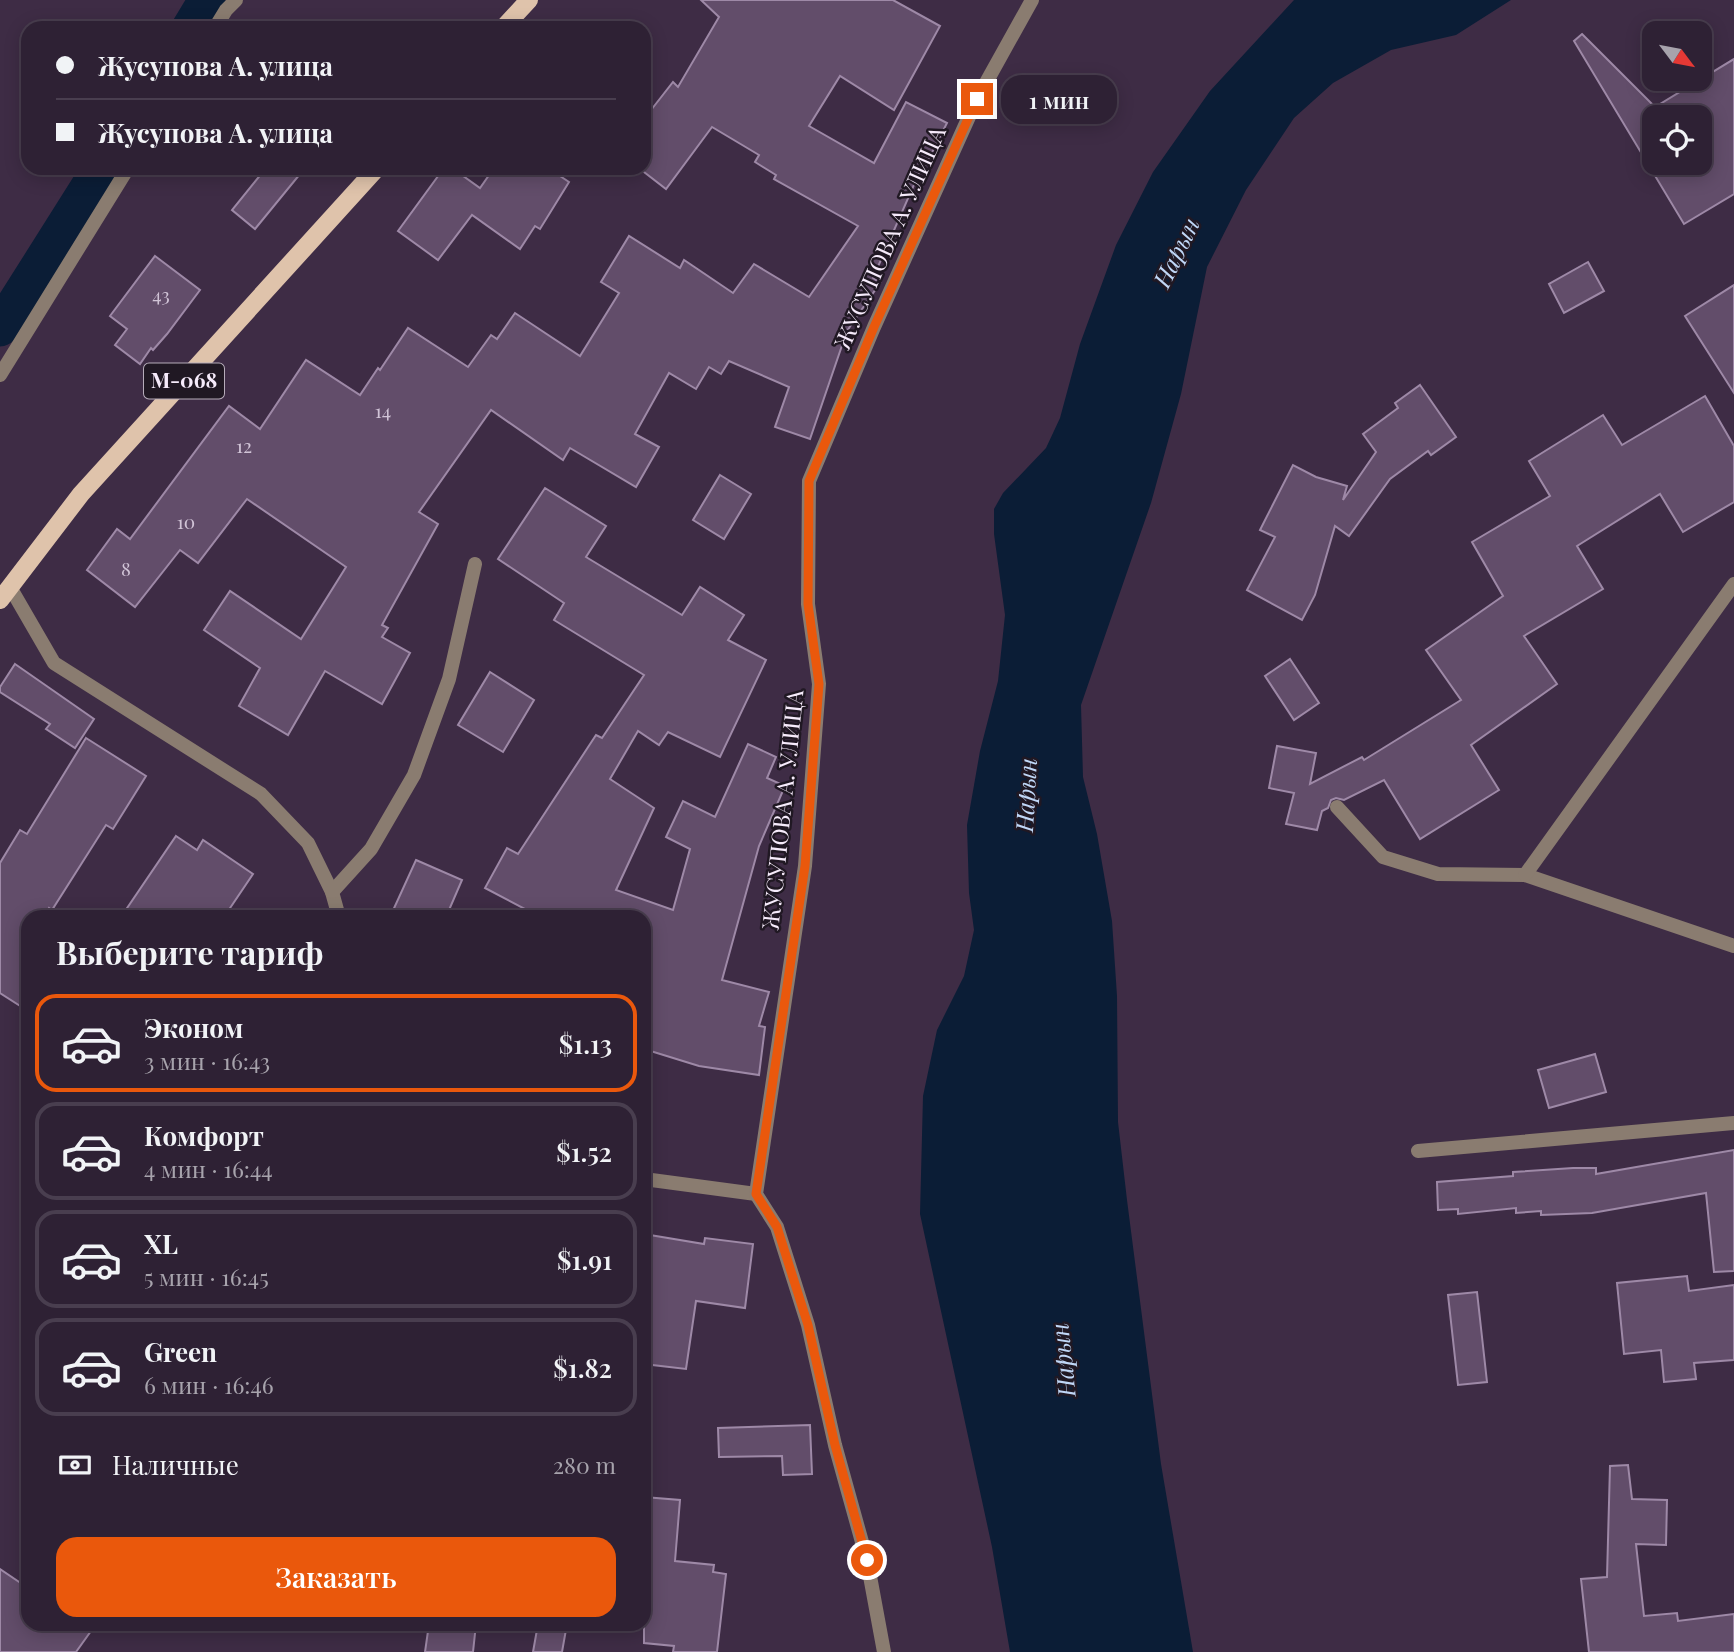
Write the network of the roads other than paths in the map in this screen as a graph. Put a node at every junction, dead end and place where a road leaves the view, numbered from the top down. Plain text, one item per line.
1 (236, 0) edge
2 (529, 0) edge
3 (1032, 0) edge
4 (219, 21) edge
5 (510, 21) edge
6 (124, 175) edge
7 (371, 175) edge
8 (0, 375) edge
9 (475, 564) dead end
10 (1734, 584) edge
11 (5, 594) edge
12 (1337, 807) dead end
13 (1525, 875) junction
14 (331, 892) junction
15 (337, 910) edge
16 (1734, 946) edge
17 (1734, 1123) edge
18 (1418, 1151) dead end
19 (651, 1180) edge
20 (756, 1194) junction
21 (884, 1652) edge

1 - 4 street
2 - 5 main road
3 - 20 street, ЖУСУПОВА А. УЛИЦА
6 - 8 street
7 - 11 main road, М-068
9 - 14 street
10 - 13 street
11 - 14 street
12 - 13 street
13 - 16 street
14 - 15 street
17 - 18 street
19 - 20 street
20 - 21 street

